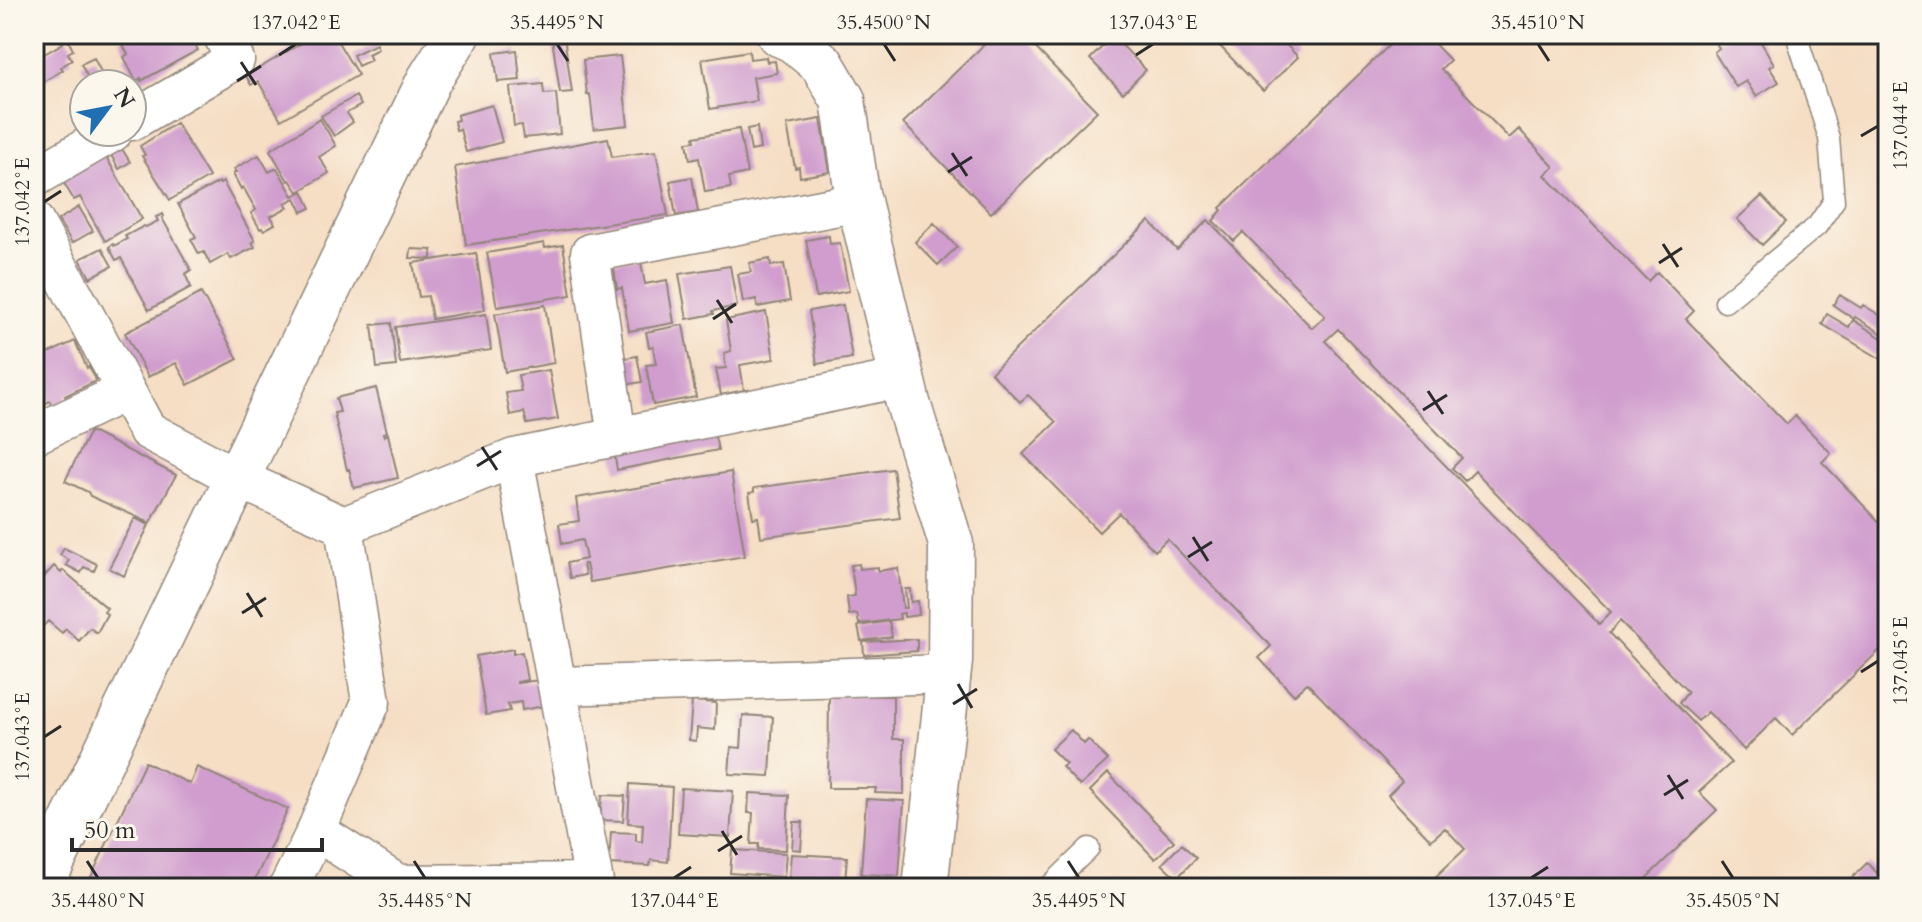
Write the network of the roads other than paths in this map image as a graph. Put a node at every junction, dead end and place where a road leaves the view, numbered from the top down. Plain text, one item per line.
1 (222, 34) edge
2 (458, 34) edge
3 (1796, 34) edge
4 (790, 36) edge
5 (148, 112) edge
6 (86, 148) edge
7 (34, 178) edge
8 (859, 202) junction
9 (34, 221) edge
10 (1725, 302) dead end
11 (902, 378) junction
12 (126, 391) junction
13 (34, 435) edge
14 (617, 437) junction
15 (514, 458) junction
16 (237, 478) junction
17 (344, 526) junction
18 (948, 674) junction
19 (557, 686) junction
20 (316, 831) junction
21 (1089, 848) dead end
22 (398, 886) edge
23 (40, 888) edge
24 (288, 888) edge
25 (925, 888) edge
26 (1048, 888) edge

1 - 5 street
2 - 16 street
3 - 10 lane
4 - 8 street
6 - 7 street
8 - 11 street
8 - 14 street
9 - 12 street
11 - 14 street
11 - 18 street
12 - 13 street
12 - 16 street
14 - 15 street
15 - 17 street
15 - 19 street
16 - 17 street
16 - 23 street
17 - 20 street
18 - 19 street
18 - 25 street
19 - 22 street
20 - 22 street
20 - 24 street
21 - 26 lane

